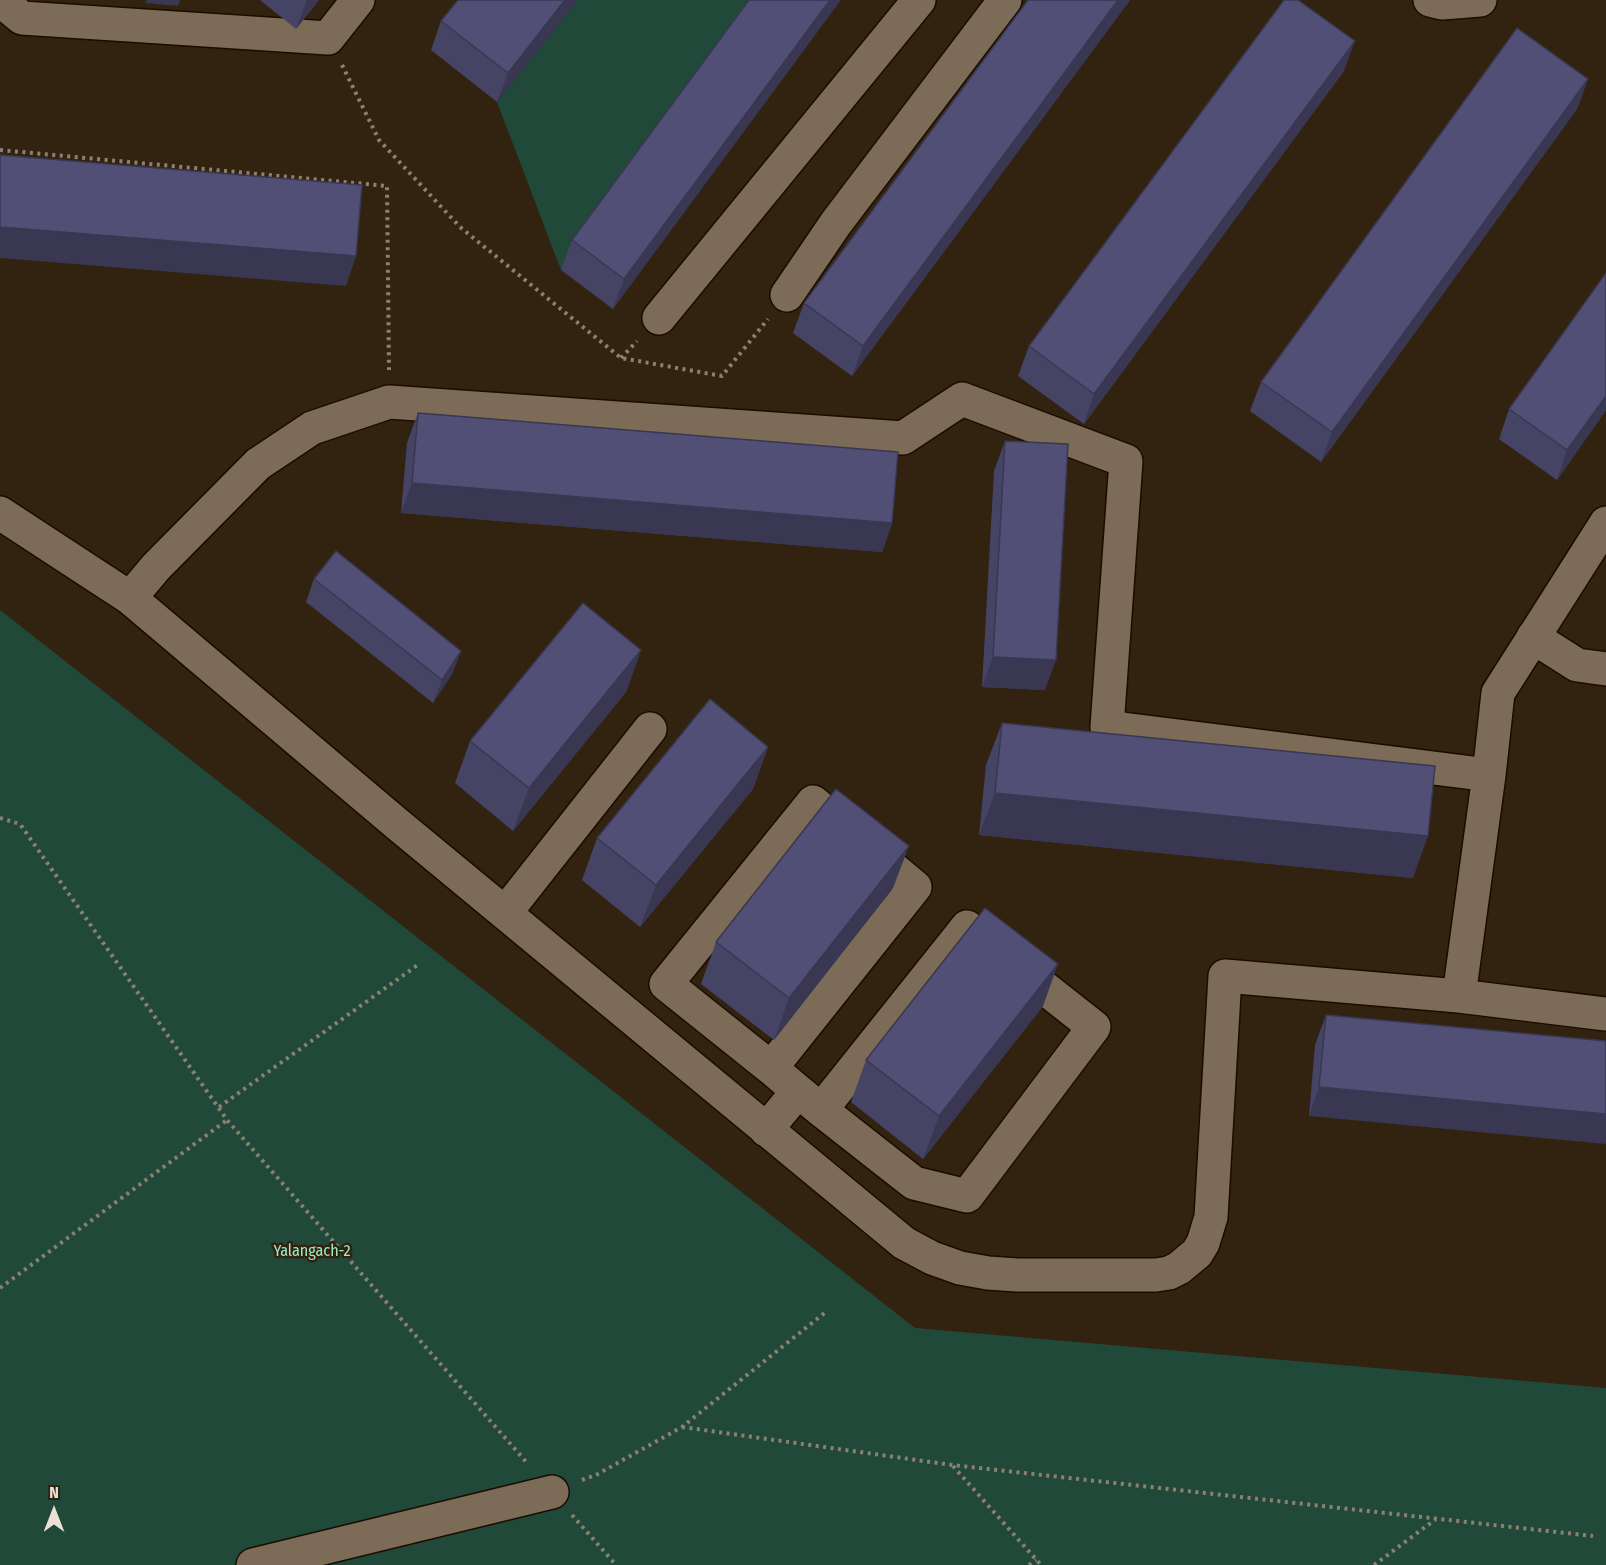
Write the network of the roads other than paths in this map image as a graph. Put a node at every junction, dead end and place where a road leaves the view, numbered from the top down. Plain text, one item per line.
1 (0, 0) edge
2 (358, 0) edge
3 (919, 0) edge
4 (1005, 0) edge
5 (1480, 0) edge
6 (1438, 1) edge
7 (787, 295) road end
8 (659, 318) dead end
9 (0, 513) edge
10 (1606, 523) edge
11 (130, 598) junction
12 (1533, 637) junction
13 (1606, 669) edge
14 (650, 729) dead end
15 (1489, 775) junction
16 (505, 913) junction
17 (1459, 996) junction
18 (1606, 1014) edge
19 (771, 1068) junction
20 (809, 1100) junction
21 (766, 1130) junction
22 (552, 1492) road end
23 (253, 1565) edge

1 - 2 lane
3 - 8 lane
4 - 7 lane
5 - 6 lane
9 - 11 lane
10 - 12 lane
11 - 15 lane
11 - 16 lane
12 - 13 lane
12 - 15 lane
14 - 16 lane
15 - 17 lane
16 - 21 lane
17 - 18 lane
17 - 21 lane
19 - 19 lane
19 - 20 lane
20 - 20 lane
20 - 21 lane
22 - 23 lane

